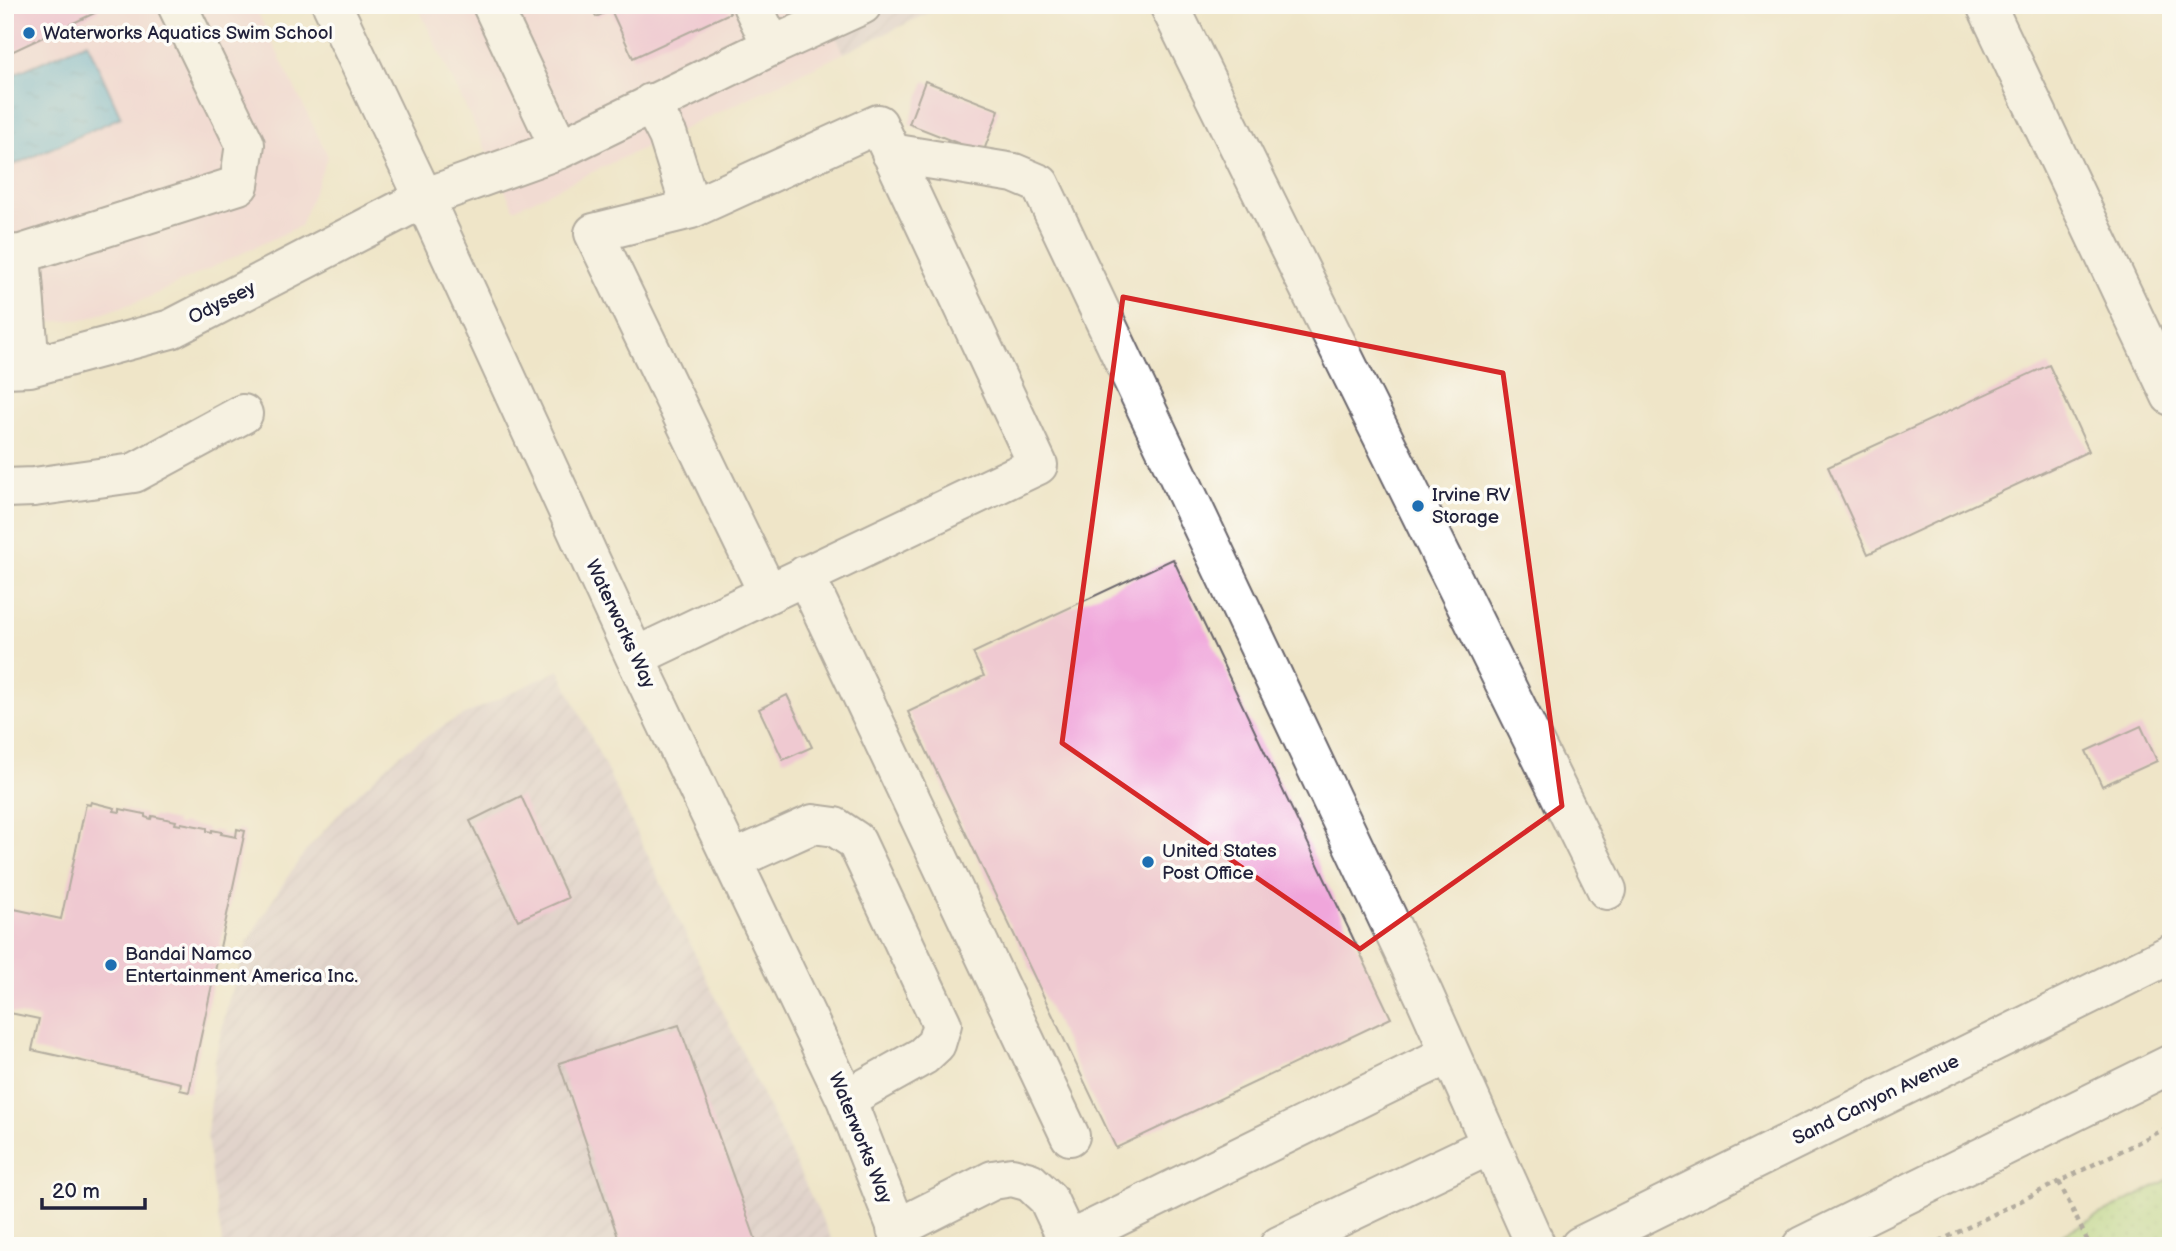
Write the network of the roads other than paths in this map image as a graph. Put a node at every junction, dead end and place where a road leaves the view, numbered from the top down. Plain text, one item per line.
1 (177, 5) edge
2 (332, 5) edge
3 (492, 5) edge
4 (752, 5) edge
5 (862, 5) edge
6 (1169, 5) edge
7 (1986, 5) edge
8 (772, 46) junction
9 (652, 103) junction
10 (560, 149) junction
11 (891, 153) junction
12 (424, 198) junction
13 (691, 209) junction
14 (13, 254) edge
15 (18, 368) edge
16 (2171, 396) edge
17 (243, 414) dead end
18 (5, 488) edge
19 (805, 575) junction
20 (768, 593) junction
21 (635, 657) junction
22 (733, 860) junction
23 (1606, 890) dead end
24 (2171, 954) edge
25 (1449, 1054) junction
26 (2171, 1064) edge
27 (846, 1099) junction
28 (1070, 1136) dead end
29 (1490, 1145) junction
30 (900, 1238) edge
31 (1069, 1243) edge
32 (1279, 1246) edge
33 (1536, 1246) edge
34 (1580, 1246) edge
35 (1802, 1246) edge

1 - 14 street
2 - 12 street, Waterworks Way
3 - 10 street
4 - 8 street
5 - 8 street, Odyssey
6 - 23 street
7 - 16 street
8 - 9 street, Odyssey
9 - 10 street, Odyssey
9 - 13 street
10 - 12 street, Odyssey
11 - 13 street
11 - 19 street
11 - 25 street
12 - 15 street, Odyssey
12 - 21 street, Waterworks Way
13 - 20 street
14 - 15 street
17 - 18 street
19 - 20 street
19 - 28 street
20 - 21 street
21 - 22 street, Waterworks Way
22 - 27 street, Waterworks Way
22 - 27 street
24 - 34 street, Sand Canyon Avenue
25 - 29 street
25 - 31 street
26 - 35 street
27 - 30 street, Waterworks Way
29 - 32 street
29 - 33 street
30 - 31 street

